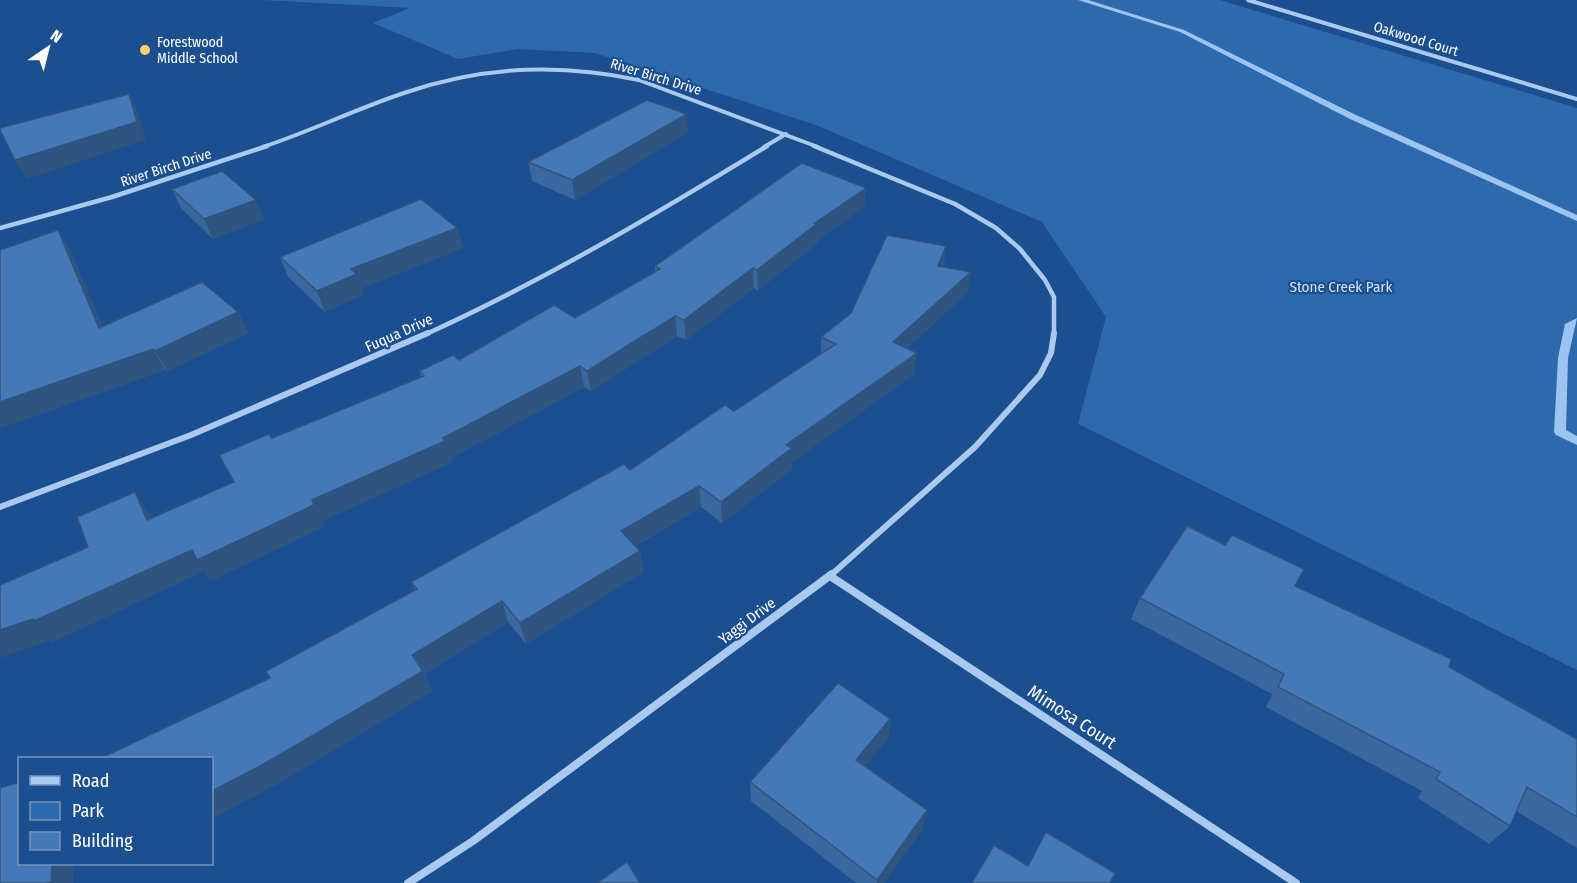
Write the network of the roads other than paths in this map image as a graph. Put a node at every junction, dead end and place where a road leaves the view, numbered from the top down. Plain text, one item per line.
1 (1248, 0) edge
2 (1577, 99) edge
3 (786, 134) junction
4 (0, 228) edge
5 (1054, 335) joint
6 (0, 507) edge
7 (830, 576) junction
8 (408, 883) edge
9 (1296, 883) edge

1 - 2 street, Oakwood Court
3 - 4 street, River Birch Drive
3 - 5 street, River Birch Drive
3 - 6 street, Fuqua Drive
5 - 7 street, Yaggi Drive
7 - 8 street, Yaggi Drive
7 - 9 street, Mimosa Court

